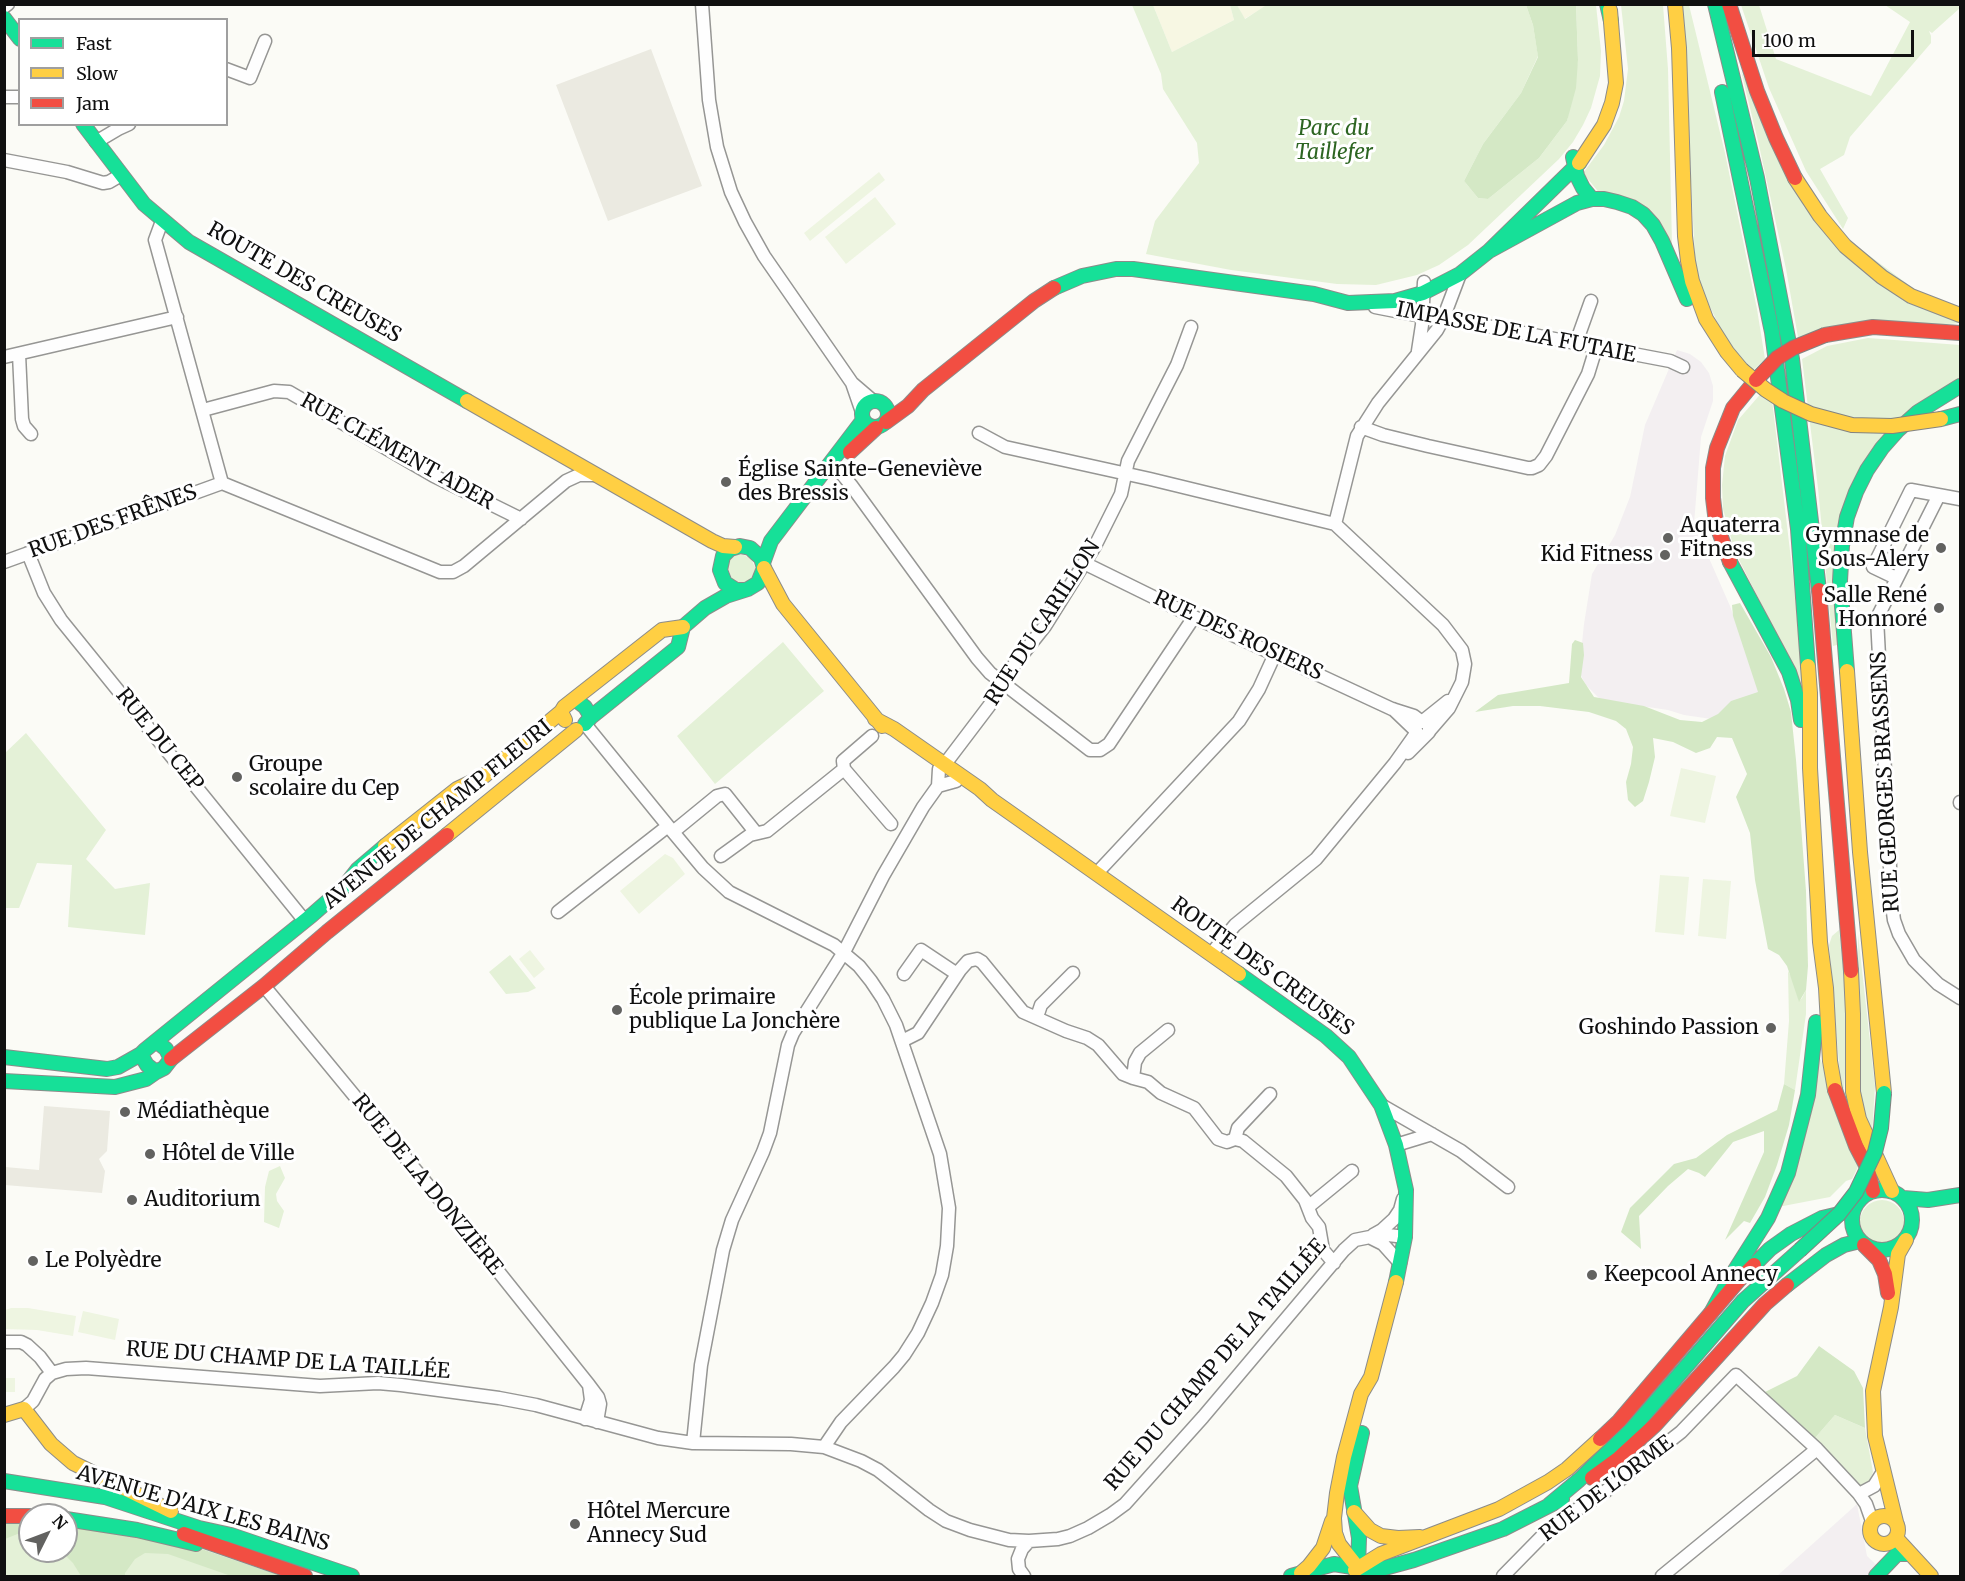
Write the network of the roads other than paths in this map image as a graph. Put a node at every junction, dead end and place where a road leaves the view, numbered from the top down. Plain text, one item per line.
1 (702, 4) edge
2 (1608, 4) edge
3 (1676, 4) edge
4 (1715, 4) edge
5 (1729, 5) edge
6 (4, 18) edge
7 (1706, 25) dead end
8 (18, 36) edge
9 (266, 41) dead end
10 (228, 70) edge
11 (84, 126) edge
12 (125, 126) edge
13 (96, 142) junction
14 (4, 160) edge
15 (1574, 162) junction
16 (121, 175) junction
17 (1592, 199) junction
18 (162, 221) junction
19 (1489, 251) junction
20 (1460, 274) junction
21 (1426, 288) junction
22 (1314, 294) junction
23 (1591, 301) dead end
24 (1348, 303) junction
25 (1449, 304) junction
26 (1960, 315) edge
27 (1422, 316) junction
28 (177, 317) junction
29 (1443, 319) junction
30 (1191, 327) dead end
31 (1960, 333) edge
32 (1576, 344) junction
33 (1596, 348) junction
34 (1417, 352) junction
35 (19, 354) junction
36 (4, 357) edge
37 (1683, 367) dead end
38 (1742, 370) junction
39 (852, 383) junction
40 (1960, 386) edge
41 (918, 394) junction
42 (877, 402) junction
43 (203, 410) junction
44 (1958, 415) edge
45 (862, 416) junction
46 (881, 425) junction
47 (1361, 427) junction
48 (979, 433) dead end
49 (31, 434) dead end
50 (537, 441) junction
51 (836, 467) junction
52 (1126, 473) junction
53 (579, 475) junction
54 (611, 482) junction
55 (222, 483) junction
56 (809, 493) junction
57 (1939, 495) junction
58 (1960, 499) edge
59 (521, 519) junction
60 (784, 523) junction
61 (1335, 524) junction
62 (740, 547) junction
63 (28, 553) junction
64 (4, 562) edge
65 (1083, 563) junction
66 (764, 566) junction
67 (721, 574) junction
68 (1896, 578) junction
69 (748, 589) junction
70 (1842, 599) junction
71 (783, 604) junction
72 (705, 608) junction
73 (1194, 617) junction
74 (683, 627) junction
75 (1275, 654) junction
76 (1004, 684) junction
77 (576, 700) junction
78 (561, 712) junction
79 (584, 724) junction
80 (1422, 728) junction
81 (872, 736) dead end
82 (942, 767) junction
83 (1810, 768) junction
84 (844, 769) junction
85 (956, 781) junction
86 (938, 786) junction
87 (992, 800) junction
88 (891, 824) dead end
89 (670, 829) junction
90 (756, 833) junction
91 (721, 856) dead end
92 (1097, 873) junction
93 (558, 912) dead end
94 (304, 921) junction
95 (1848, 927) junction
96 (327, 932) junction
97 (1820, 942) junction
98 (312, 945) junction
99 (844, 952) junction
100 (1211, 954) junction
101 (1073, 973) dead end
102 (904, 974) dead end
103 (957, 974) junction
104 (264, 986) junction
105 (1960, 998) edge
106 (1037, 1017) junction
107 (1168, 1030) dead end
108 (902, 1041) junction
109 (156, 1042) junction
110 (141, 1054) junction
111 (4, 1057) edge
112 (171, 1059) junction
113 (156, 1072) junction
114 (1133, 1078) junction
115 (4, 1081) edge
116 (1270, 1094) dead end
117 (1381, 1105) junction
118 (1432, 1134) junction
119 (1235, 1138) junction
120 (1396, 1145) junction
121 (1352, 1171) dead end
122 (1508, 1187) dead end
123 (1406, 1190) junction
124 (1873, 1191) junction
125 (1897, 1195) junction
126 (1960, 1196) edge
127 (1308, 1207) junction
128 (1853, 1211) junction
129 (1921, 1216) junction
130 (1370, 1237) junction
131 (1405, 1237) junction
132 (1906, 1240) junction
133 (1862, 1243) junction
134 (1334, 1263) junction
135 (1400, 1263) junction
136 (1891, 1307) junction
137 (1711, 1313) junction
138 (4, 1342) edge
139 (52, 1373) junction
140 (1371, 1377) junction
141 (24, 1409) junction
142 (4, 1414) edge
143 (591, 1420) junction
144 (693, 1443) junction
145 (824, 1447) junction
146 (1817, 1449) junction
147 (1881, 1472) junction
148 (4, 1481) edge
149 (4, 1493) edge
150 (1858, 1494) junction
151 (1549, 1505) junction
152 (1353, 1511) junction
153 (1334, 1518) junction
154 (1876, 1519) junction
155 (78, 1521) edge
156 (1896, 1522) junction
157 (231, 1535) junction
158 (1430, 1536) junction
159 (1873, 1538) junction
160 (1029, 1541) junction
161 (1892, 1541) junction
162 (1910, 1554) junction
163 (247, 1557) junction
164 (1360, 1574) edge
165 (1877, 1574) edge
166 (1296, 1575) edge
167 (305, 1576) edge
168 (352, 1576) edge
169 (1024, 1576) edge
170 (1344, 1576) edge
171 (1503, 1576) edge
172 (1662, 1576) edge
173 (1931, 1576) edge

1 - 39 street
2 - 15 main road
3 - 38 main road
4 - 95 main road
5 - 26 main road
6 - 8 main road
7 - 83 main road
9 - 10 street
11 - 13 main road, ROUTE DES CREUSES
12 - 13 street
13 - 16 main road, ROUTE DES CREUSES
14 - 16 street
15 - 17 main road
15 - 19 main road
15 - 21 main road
16 - 18 main road, ROUTE DES CREUSES
17 - 19 main road
17 - 38 main road
18 - 28 street
18 - 50 main road, ROUTE DES CREUSES
19 - 20 main road
20 - 21 main road
20 - 25 street
21 - 22 main road
21 - 24 main road
21 - 25 street
21 - 27 street
22 - 24 main road
22 - 41 main road
23 - 32 street
24 - 27 street, IMPASSE DE LA FUTAIE
25 - 29 street
27 - 29 street, IMPASSE DE LA FUTAIE
27 - 34 street
28 - 35 street
28 - 43 street
29 - 32 street, IMPASSE DE LA FUTAIE
29 - 34 street
30 - 52 street, RUE DU CARILLON
31 - 83 main road, bridge
32 - 33 street, IMPASSE DE LA FUTAIE
33 - 37 street, IMPASSE DE LA FUTAIE
33 - 47 street
34 - 47 street
35 - 36 street
35 - 49 street
38 - 44 main road, bridge
39 - 42 street
39 - 45 street
40 - 70 main road
41 - 42 main road
41 - 46 main road
42 - 45 main road
42 - 46 main road
43 - 55 street
43 - 59 street, RUE CLÉMENT ADER
45 - 46 main road
45 - 56 main road
46 - 51 main road
47 - 61 street
48 - 52 street
50 - 53 main road, ROUTE DES CREUSES
50 - 54 main road, ROUTE DES CREUSES
51 - 56 main road
51 - 76 street
52 - 61 street
52 - 65 street, RUE DU CARILLON
53 - 54 street
53 - 59 street
53 - 67 main road, ROUTE DES CREUSES
54 - 62 main road, ROUTE DES CREUSES
55 - 59 street
55 - 63 street, RUE DES FRÊNES
56 - 60 main road
57 - 58 street
57 - 68 street, RUE GEORGES BRASSENS
57 - 68 street
60 - 62 main road
60 - 66 main road
61 - 80 street
62 - 66 main road
62 - 67 main road
63 - 64 street, RUE DES FRÊNES
63 - 94 street, RUE DU CEP
65 - 73 street, RUE DES ROSIERS
65 - 76 street, RUE DU CARILLON
66 - 69 main road
66 - 71 main road, ROUTE DES CREUSES
67 - 69 main road
67 - 72 main road, AVENUE DE CHAMP FLEURI
68 - 105 street, RUE GEORGES BRASSENS
69 - 71 main road, ROUTE DES CREUSES
69 - 72 main road, AVENUE DE CHAMP FLEURI
70 - 95 main road
70 - 151 main road, bridge
71 - 82 main road, ROUTE DES CREUSES
72 - 74 main road, AVENUE DE CHAMP FLEURI
73 - 75 street, RUE DES ROSIERS
73 - 76 street
74 - 77 main road, AVENUE DE CHAMP FLEURI
74 - 79 main road, AVENUE DE CHAMP FLEURI
75 - 80 street, RUE DES ROSIERS
75 - 92 street
76 - 82 street, RUE DU CARILLON
77 - 78 main road, AVENUE DE CHAMP FLEURI
77 - 79 main road
78 - 79 main road, AVENUE DE CHAMP FLEURI
78 - 94 main road, AVENUE DE CHAMP FLEURI
79 - 89 street
79 - 96 main road, AVENUE DE CHAMP FLEURI
80 - 100 street
81 - 84 street
82 - 85 main road, ROUTE DES CREUSES
82 - 86 street
82 - 87 main road, ROUTE DES CREUSES
83 - 97 main road
84 - 88 street
84 - 90 street
85 - 86 street
85 - 87 main road, ROUTE DES CREUSES
86 - 99 street
87 - 92 main road, ROUTE DES CREUSES
89 - 90 street
89 - 93 street
89 - 99 street
90 - 91 street
92 - 100 main road, ROUTE DES CREUSES
94 - 96 main road, AVENUE DE CHAMP FLEURI
94 - 98 main road
94 - 109 main road, AVENUE DE CHAMP FLEURI
95 - 125 main road
96 - 98 main road, AVENUE DE CHAMP FLEURI
97 - 124 main road
97 - 137 main road
98 - 104 main road, AVENUE DE CHAMP FLEURI
99 - 108 street
99 - 144 street
100 - 117 main road, ROUTE DES CREUSES
101 - 106 street
102 - 103 street
103 - 106 street
103 - 108 street
104 - 112 main road, AVENUE DE CHAMP FLEURI
104 - 143 street, RUE DE LA DONZIÈRE
106 - 114 street
107 - 114 street
108 - 145 street
109 - 110 main road, AVENUE DE CHAMP FLEURI
109 - 112 main road
110 - 111 main road, AVENUE DE CHAMP FLEURI
110 - 113 main road
112 - 113 main road, AVENUE DE CHAMP FLEURI
113 - 115 main road, AVENUE DE CHAMP FLEURI
114 - 119 street
116 - 119 street
117 - 118 street
117 - 120 main road, ROUTE DES CREUSES
118 - 120 street
118 - 122 street
119 - 127 street
120 - 123 main road, ROUTE DES CREUSES
121 - 127 street
123 - 130 street, RUE DU CHAMP DE LA TAILLÉE
123 - 131 main road, ROUTE DES CREUSES
124 - 125 main road
124 - 128 main road
125 - 126 main road
125 - 129 main road
126 - 129 main road
127 - 134 street
128 - 133 main road
128 - 137 main road
129 - 132 main road
130 - 131 street, RUE DU CHAMP DE LA TAILLÉE
130 - 134 street, RUE DU CHAMP DE LA TAILLÉE
130 - 135 street
131 - 135 main road, ROUTE DES CREUSES
132 - 133 main road
132 - 136 main road
133 - 136 main road
133 - 151 main road
134 - 160 street, RUE DU CHAMP DE LA TAILLÉE
135 - 140 main road, ROUTE DES CREUSES
136 - 147 main road
137 - 158 main road
138 - 139 street
139 - 141 street
139 - 143 street, RUE DU CHAMP DE LA TAILLÉE
140 - 152 main road, ROUTE DES CREUSES
140 - 153 main road, ROUTE DES CREUSES
141 - 142 main road
141 - 157 main road
143 - 144 street, RUE DU CHAMP DE LA TAILLÉE
144 - 145 street, RUE DU CHAMP DE LA TAILLÉE
145 - 160 street, RUE DU CHAMP DE LA TAILLÉE
146 - 150 street
146 - 171 street, RUE DE L'ORME
146 - 172 street
147 - 150 street
147 - 154 main road
147 - 156 main road
148 - 157 main road, AVENUE D'AIX LES BAINS
149 - 163 main road, AVENUE D'AIX LES BAINS
150 - 154 street
151 - 164 main road
152 - 158 main road
152 - 164 main road, ROUTE DES CREUSES
153 - 164 main road, ROUTE DES CREUSES
153 - 166 main road, ROUTE DES CREUSES
154 - 156 main road
154 - 159 main road
155 - 163 main road
156 - 161 main road
157 - 168 main road, AVENUE D'AIX LES BAINS
158 - 164 main road
159 - 161 main road
159 - 165 main road
160 - 169 street
161 - 162 main road
161 - 165 main road
162 - 165 main road
162 - 173 main road
163 - 167 main road, AVENUE D'AIX LES BAINS
164 - 166 main road
164 - 170 main road

